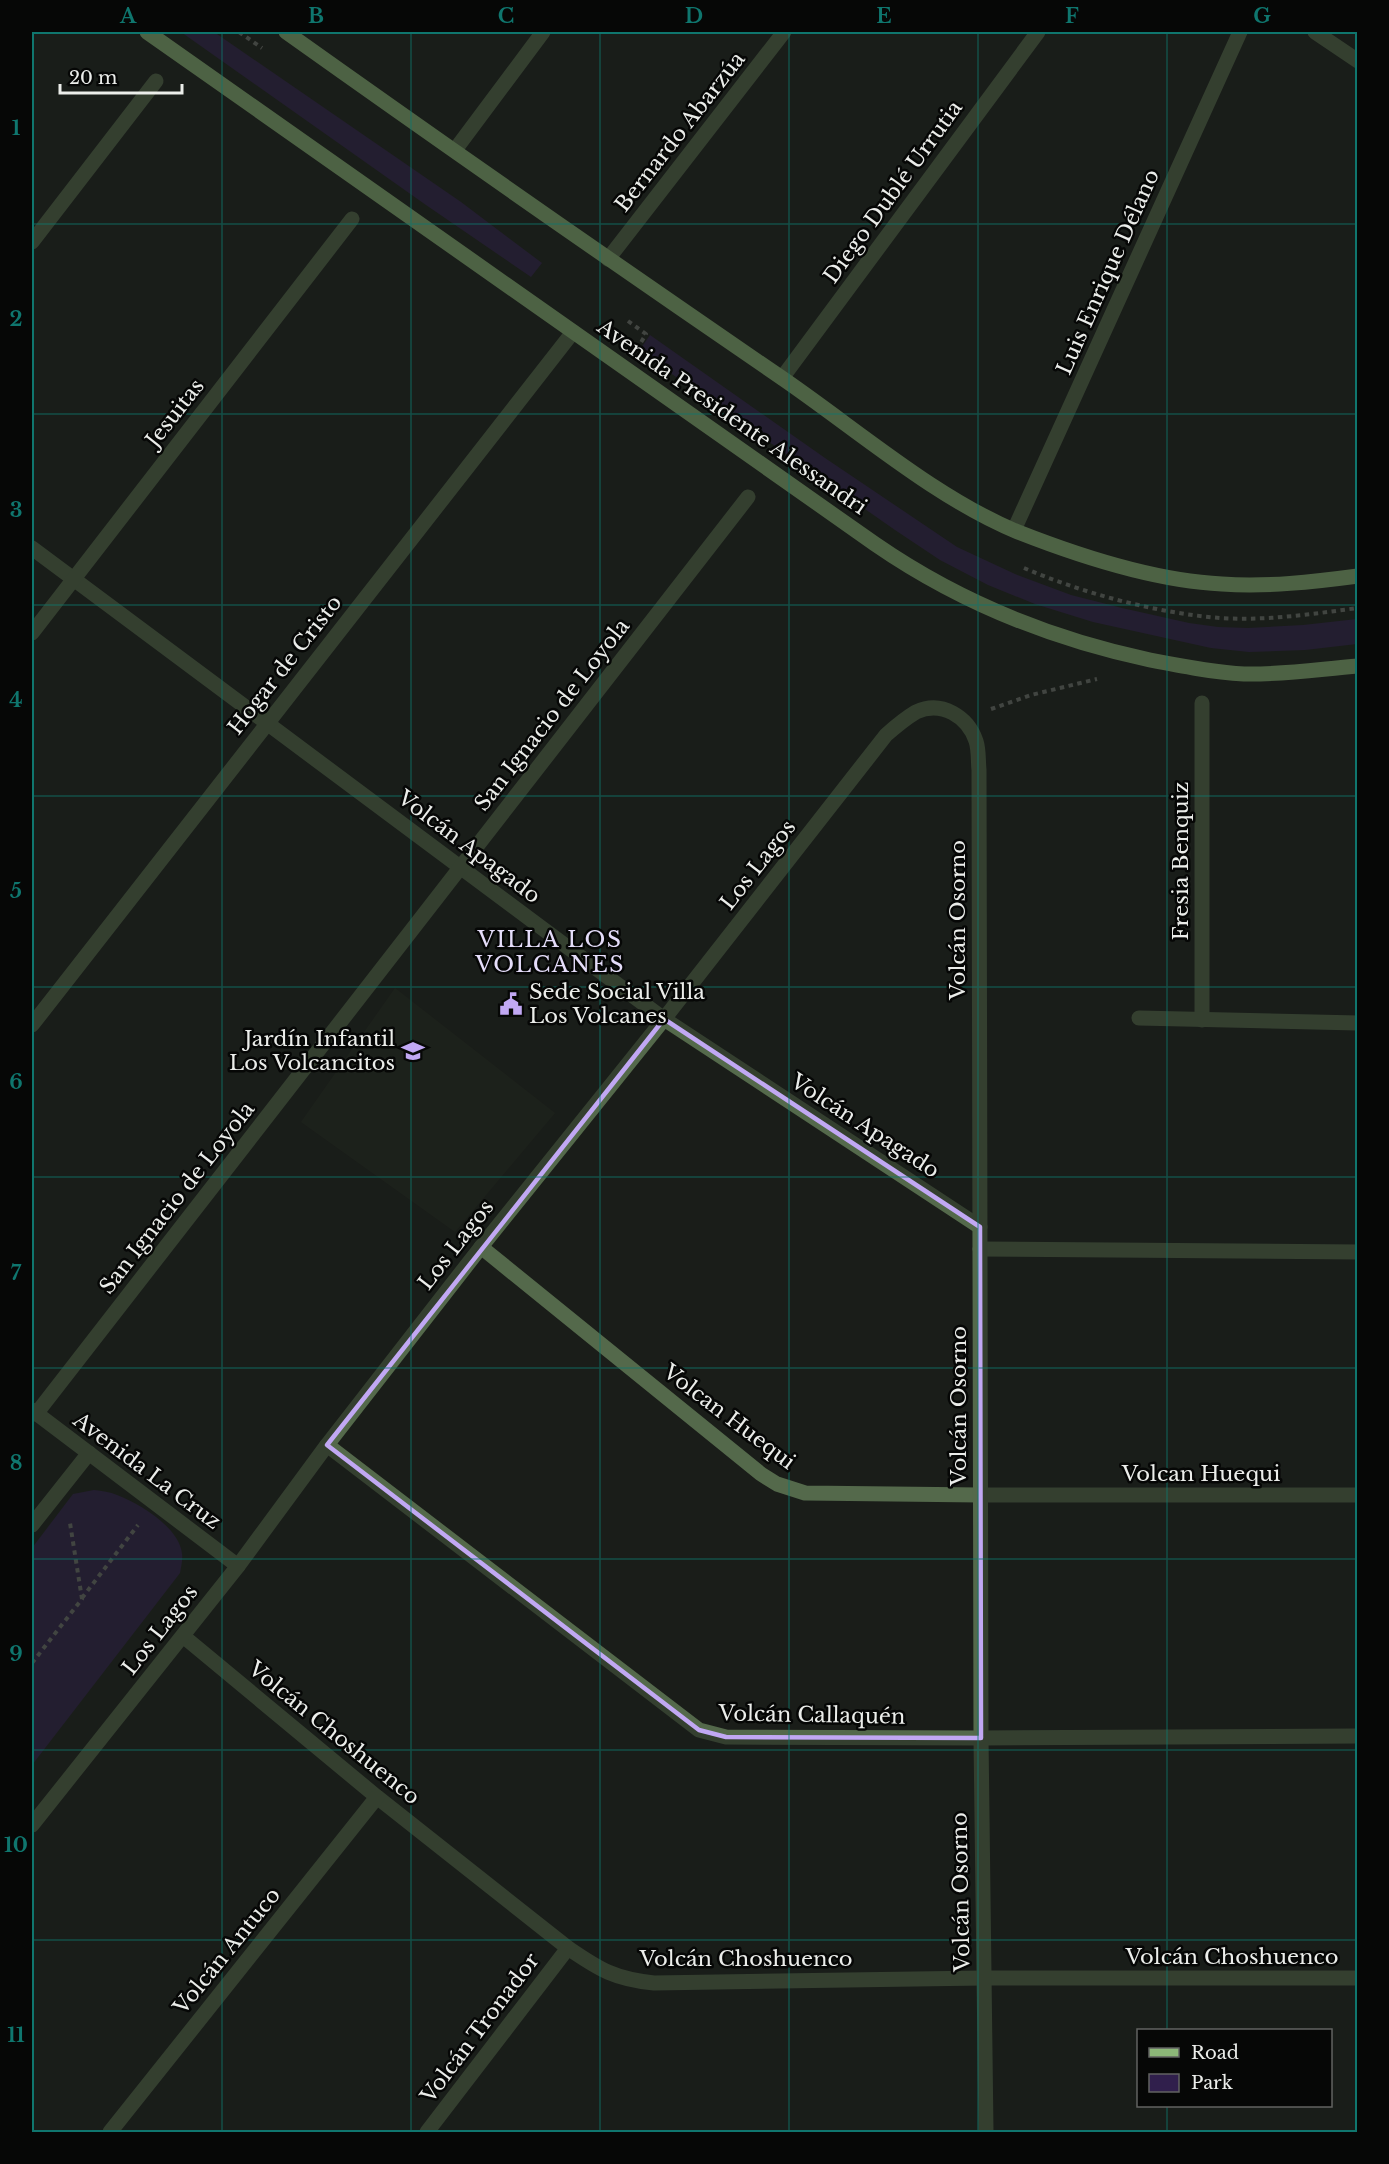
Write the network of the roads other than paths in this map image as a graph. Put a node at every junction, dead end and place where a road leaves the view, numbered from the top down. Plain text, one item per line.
1 (147, 32) edge
2 (543, 32) edge
3 (784, 32) edge
4 (1038, 32) edge
5 (1240, 32) edge
6 (1316, 32) edge
7 (291, 33) edge
8 (1358, 61) edge
9 (156, 81) dead end
10 (455, 150) junction
11 (352, 219) dead end
12 (32, 242) edge
13 (609, 259) junction
14 (573, 332) junction
15 (782, 378) junction
16 (748, 497) dead end
17 (1014, 530) junction
18 (32, 548) edge
19 (1358, 576) edge
20 (73, 579) junction
21 (32, 633) edge
22 (1358, 666) edge
23 (1202, 703) dead end
24 (266, 723) junction
25 (967, 723) joint
26 (460, 868) junction
27 (1139, 1018) dead end
28 (664, 1019) junction
29 (1202, 1020) junction
30 (1358, 1023) edge
31 (32, 1025) edge
32 (980, 1227) junction
33 (481, 1246) junction
34 (980, 1249) junction
35 (1358, 1252) edge
36 (34, 1412) edge
37 (327, 1445) junction
38 (89, 1453) junction
39 (980, 1495) junction
40 (1358, 1495) edge
41 (32, 1525) edge
42 (238, 1566) junction
43 (183, 1636) junction
44 (1358, 1736) edge
45 (981, 1738) junction
46 (377, 1797) junction
47 (32, 1825) edge
48 (568, 1948) junction
49 (983, 1978) junction
50 (1358, 1978) edge
51 (110, 2133) edge
52 (427, 2133) edge
53 (986, 2133) edge

1 - 14 main road, Avenida Presidente Alessandri
2 - 10 street
3 - 13 street, Bernardo Abarzúa
4 - 15 street, Diego Dublé Urrutia
5 - 17 street, Luis Enrique Délano
6 - 8 street
7 - 10 main road
9 - 12 street
10 - 13 main road
11 - 20 street, Jesuitas
13 - 15 main road
14 - 22 main road, Avenida Presidente Alessandri
14 - 24 street, Hogar de Cristo
15 - 17 main road
16 - 26 street, San Ignacio de Loyola
17 - 19 main road
18 - 20 street, Volcán Apagado
20 - 21 street, Jesuitas
20 - 24 street, Volcán Apagado
23 - 29 street, Fresia Benquiz
24 - 26 street, Volcán Apagado
24 - 31 street, Hogar de Cristo
25 - 28 street, Los Lagos
25 - 32 street, Volcán Osorno
26 - 28 street, Volcán Apagado
26 - 36 street, San Ignacio de Loyola
27 - 29 street
28 - 32 street, Volcán Apagado
28 - 33 street, Los Lagos
29 - 30 street
32 - 34 street, Volcán Osorno
33 - 37 street, Los Lagos
33 - 39 street, Volcan Huequi
34 - 35 street
34 - 39 street, Volcán Osorno
36 - 38 street, Avenida La Cruz
37 - 42 street, Los Lagos
37 - 45 street, Volcán Callaquén
38 - 41 street
38 - 42 street, Avenida La Cruz
39 - 40 street, Volcan Huequi
39 - 45 street, Volcán Osorno
42 - 43 street, Los Lagos
43 - 46 street, Volcán Choshuenco
43 - 47 street, Los Lagos
44 - 45 street, Volcán Callaquén
45 - 49 street, Volcán Osorno
46 - 48 street, Volcán Choshuenco
46 - 51 street, Volcán Antuco
48 - 49 street, Volcán Choshuenco
48 - 52 street, Volcán Tronador
49 - 50 street, Volcán Choshuenco
49 - 53 street, Volcán Osorno

